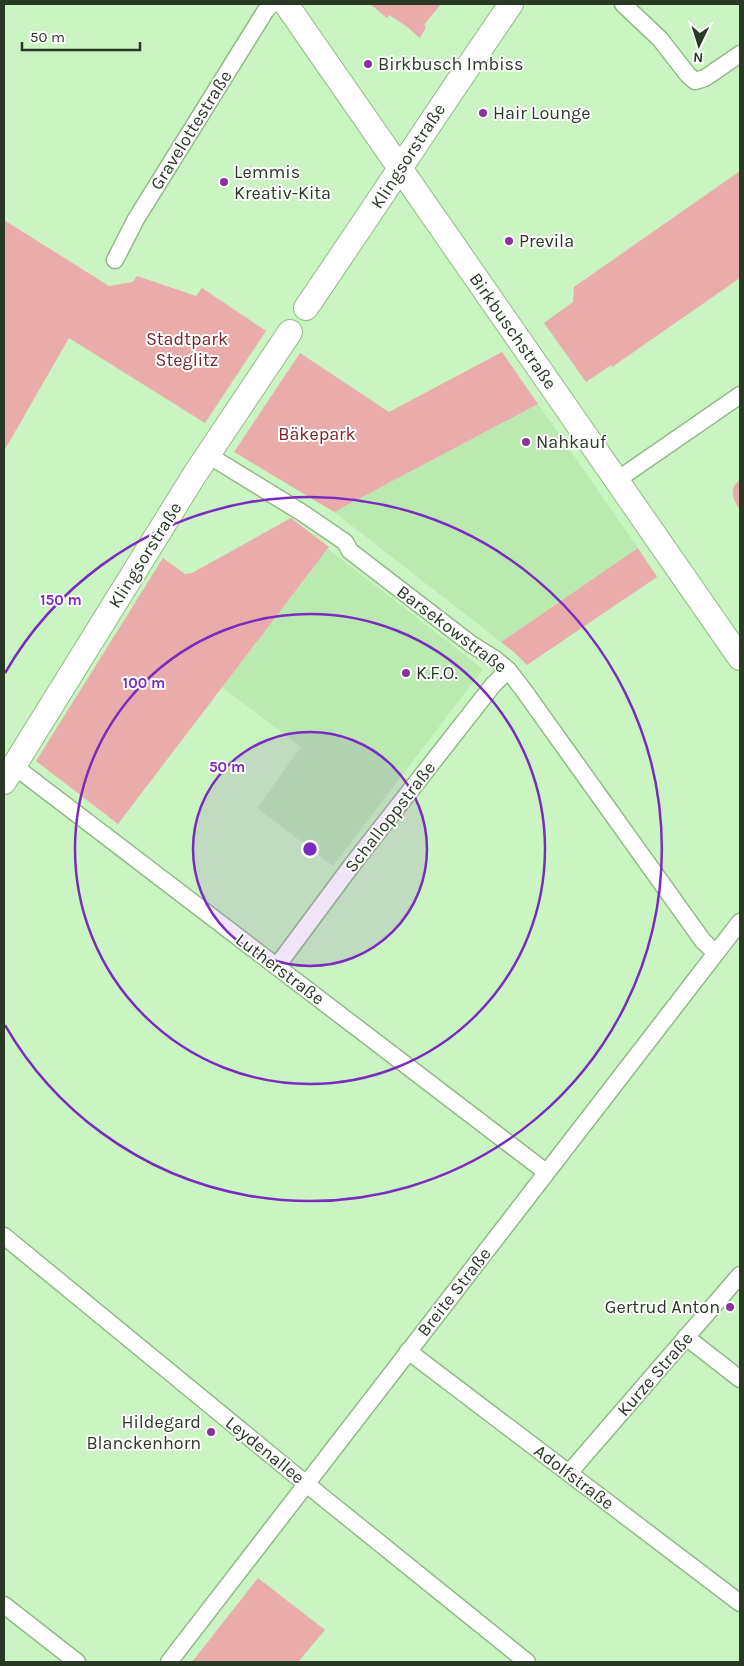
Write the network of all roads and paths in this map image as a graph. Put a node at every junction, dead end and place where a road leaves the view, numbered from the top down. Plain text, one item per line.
1 (272, 4) edge
2 (286, 4) edge
3 (511, 4) edge
4 (623, 4) edge
5 (740, 54) edge
6 (400, 168) junction
7 (115, 260) dead end
8 (306, 308) dead end
9 (290, 332) dead end
10 (740, 395) edge
11 (208, 455) junction
12 (617, 480) junction
13 (740, 658) edge
14 (508, 670) junction
15 (9, 774) edge
16 (740, 922) edge
17 (716, 953) junction
18 (277, 966) junction
19 (546, 1172) junction
20 (4, 1236) edge
21 (740, 1275) edge
22 (686, 1337) junction
23 (408, 1351) junction
24 (740, 1379) edge
25 (569, 1473) junction
26 (306, 1484) junction
27 (740, 1603) edge
28 (4, 1605) edge
29 (77, 1662) edge
30 (169, 1662) edge
31 (527, 1662) edge

1 - 7 street, Gravelottestraße
2 - 6 street, Birkbuschstraße
3 - 6 street, Klingsorstraße
4 - 5 street
6 - 8 street, Klingsorstraße
6 - 12 street, Birkbuschstraße
9 - 11 street, Klingsorstraße
10 - 12 street
11 - 14 street, Barsekowstraße
11 - 15 street, Klingsorstraße
12 - 13 street, Birkbuschstraße
14 - 17 street, Barsekowstraße
14 - 18 street, Schalloppstraße
15 - 18 street, Lutherstraße
16 - 17 street, Breite Straße
17 - 19 street, Breite Straße
18 - 19 street, Lutherstraße
19 - 23 street, Breite Straße
20 - 26 street, Leydenallee
21 - 22 street, Kurze Straße
22 - 24 street
22 - 25 street, Kurze Straße
23 - 25 street, Adolfstraße
23 - 26 street, Breite Straße
25 - 27 street, Adolfstraße
26 - 30 street, Breite Straße
26 - 31 street, Leydenallee
28 - 29 street

